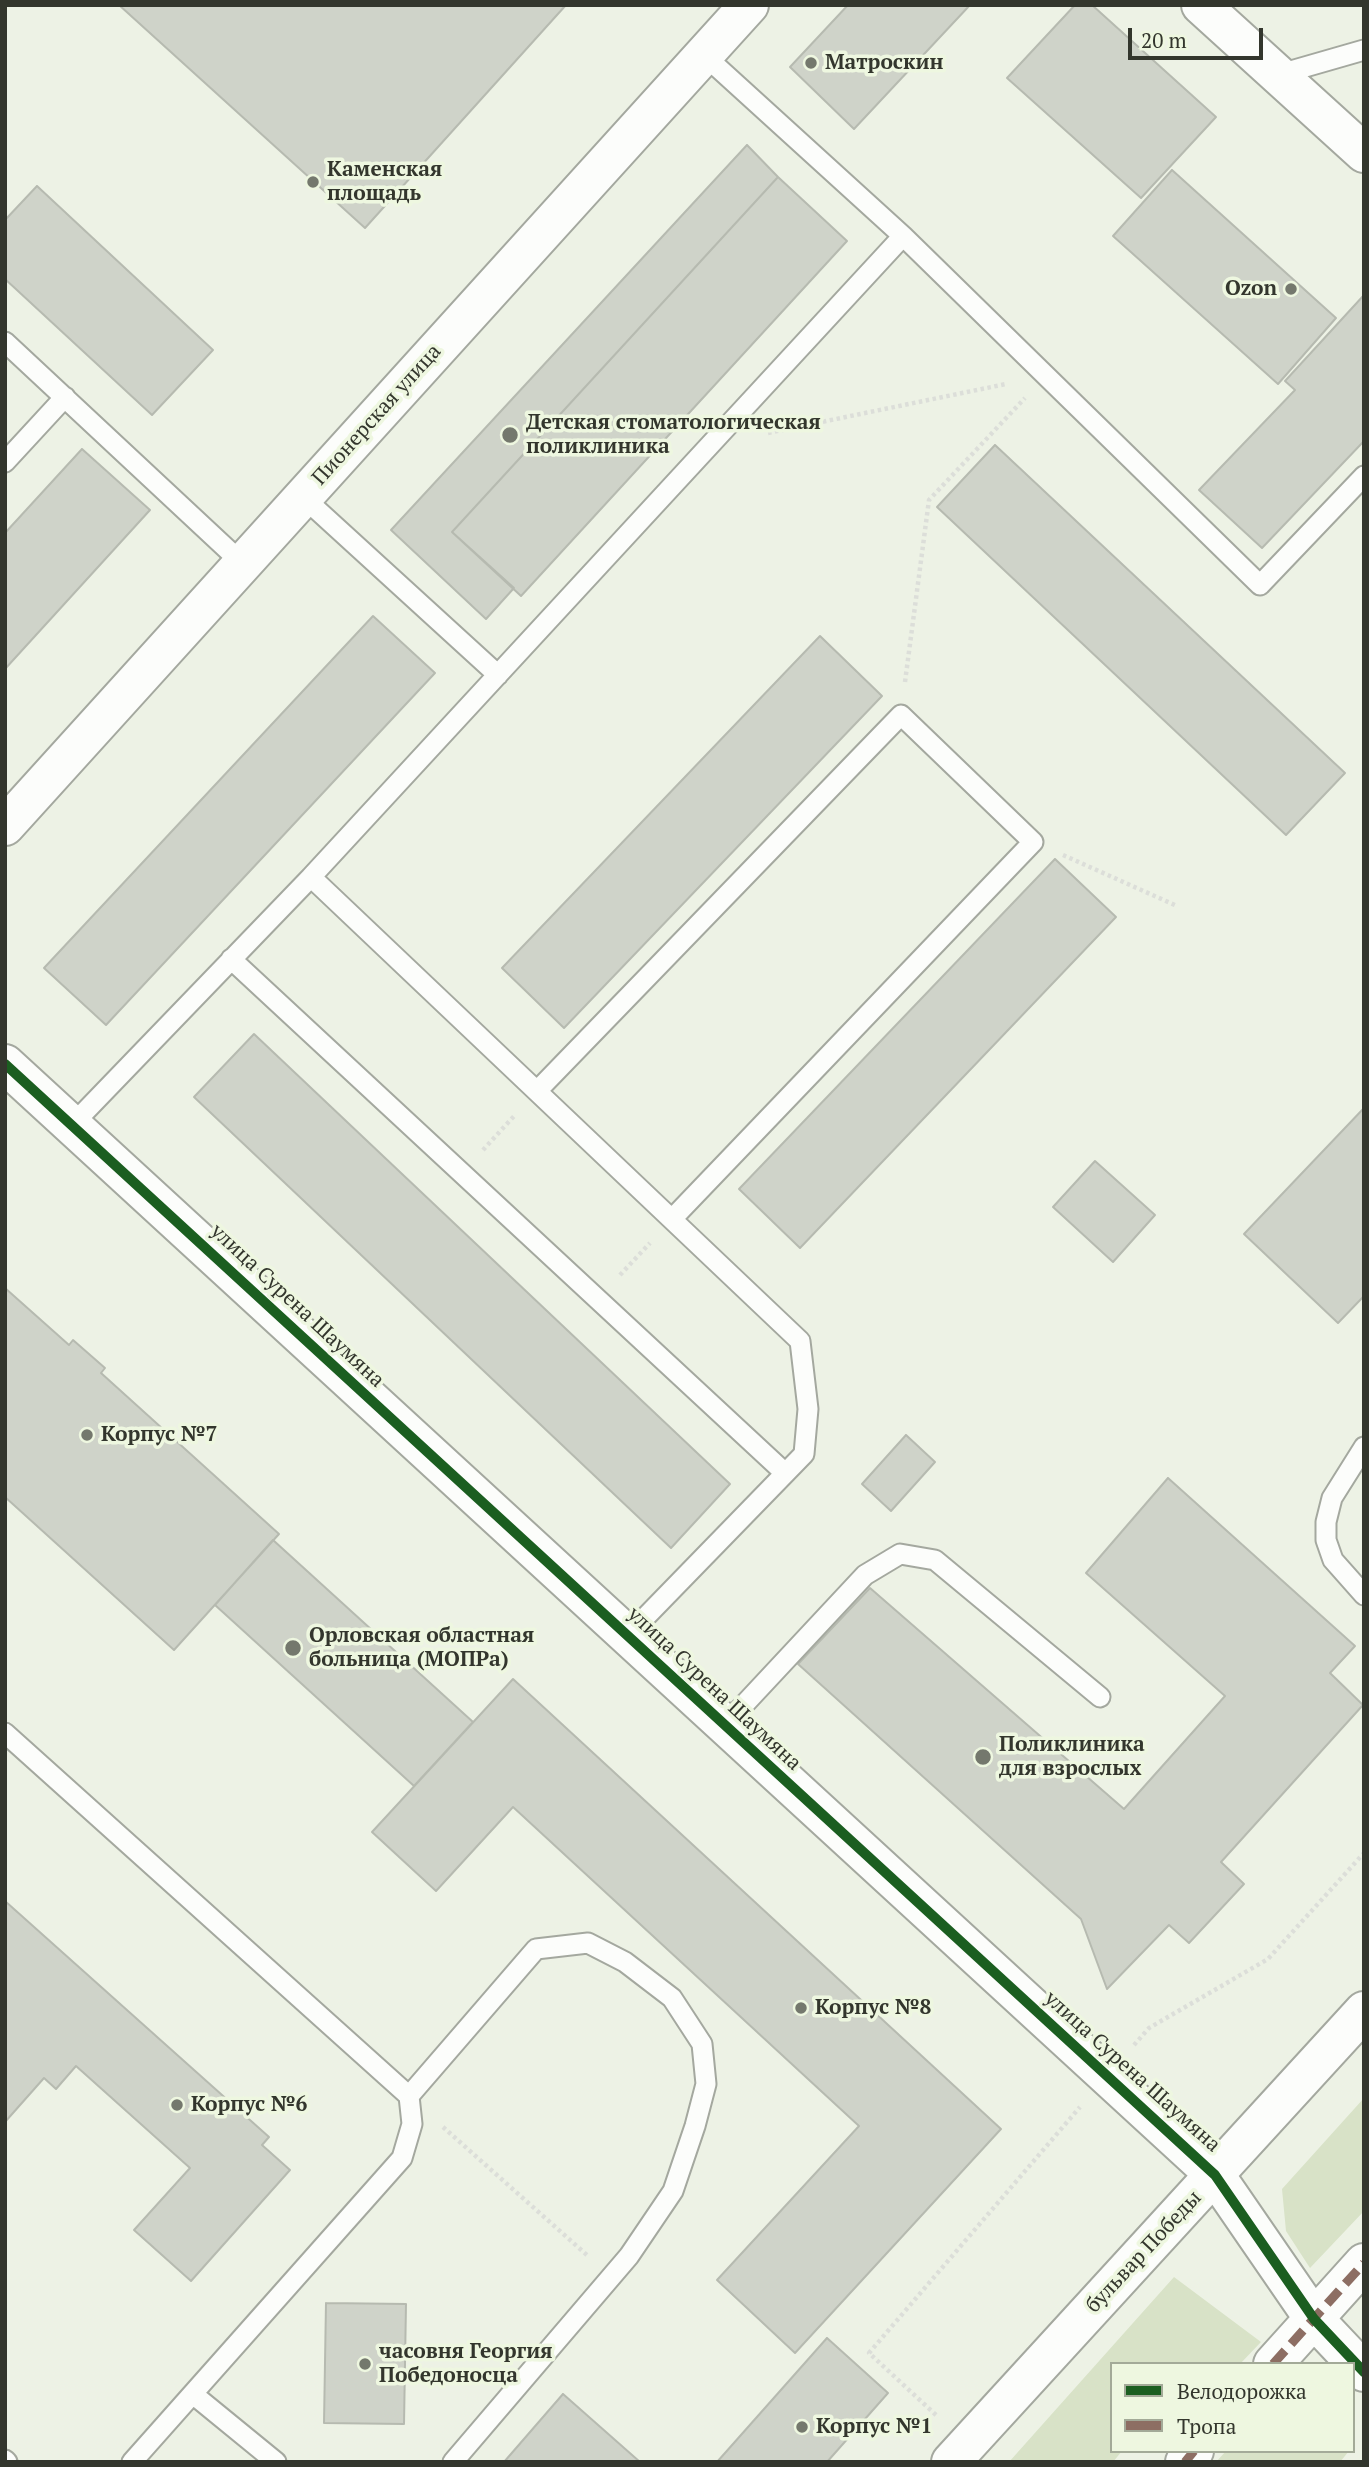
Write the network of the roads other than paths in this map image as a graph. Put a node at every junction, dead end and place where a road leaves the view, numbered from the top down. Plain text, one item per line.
1 (749, 5) edge
2 (1201, 5) edge
3 (1364, 50) edge
4 (704, 55) junction
5 (1278, 75) junction
6 (1364, 153) edge
7 (903, 236) junction
8 (5, 342) edge
9 (65, 397) junction
10 (5, 462) edge
11 (1364, 476) edge
12 (303, 497) junction
13 (242, 563) junction
14 (498, 674) junction
15 (5, 826) edge
16 (311, 877) junction
17 (231, 959) junction
18 (5, 1064) edge
19 (537, 1091) junction
20 (72, 1125) junction
21 (673, 1219) junction
22 (1364, 1447) edge
23 (785, 1473) junction
24 (1364, 1595) edge
25 (628, 1635) junction
26 (1100, 1697) dead end
27 (725, 1725) junction
28 (5, 1733) edge
29 (1364, 2011) edge
30 (408, 2096) junction
31 (1215, 2175) junction
32 (1364, 2263) edge
33 (1314, 2319) junction
34 (1275, 2362) edge
35 (1355, 2362) edge
36 (194, 2395) junction
37 (959, 2453) edge
38 (132, 2462) edge
39 (276, 2462) edge
40 (453, 2462) edge

1 - 4 street, Пионерская улица
2 - 5 street
3 - 5 lane
4 - 7 lane
4 - 12 street, Пионерская улица
5 - 6 street
7 - 11 lane
7 - 14 lane
8 - 9 lane
9 - 10 lane
9 - 13 lane
12 - 13 street, Пионерская улица
12 - 14 lane
13 - 15 street, Пионерская улица
14 - 16 lane
16 - 17 lane
16 - 19 lane
17 - 20 lane
17 - 23 lane
18 - 20 street, улица Сурена Шаумяна
19 - 21 lane
19 - 21 lane
20 - 25 street, улица Сурена Шаумяна
21 - 23 lane
22 - 24 lane
23 - 25 lane
25 - 27 street, улица Сурена Шаумяна
26 - 27 lane
27 - 31 street, улица Сурена Шаумяна
28 - 30 lane
29 - 31 street, бульвар Победы
30 - 36 lane
30 - 40 lane
31 - 33 street, улица Сурена Шаумяна
31 - 37 street, бульвар Победы
32 - 33 street
33 - 34 street
33 - 35 street, улица Сурена Шаумяна
36 - 38 lane
36 - 39 lane

